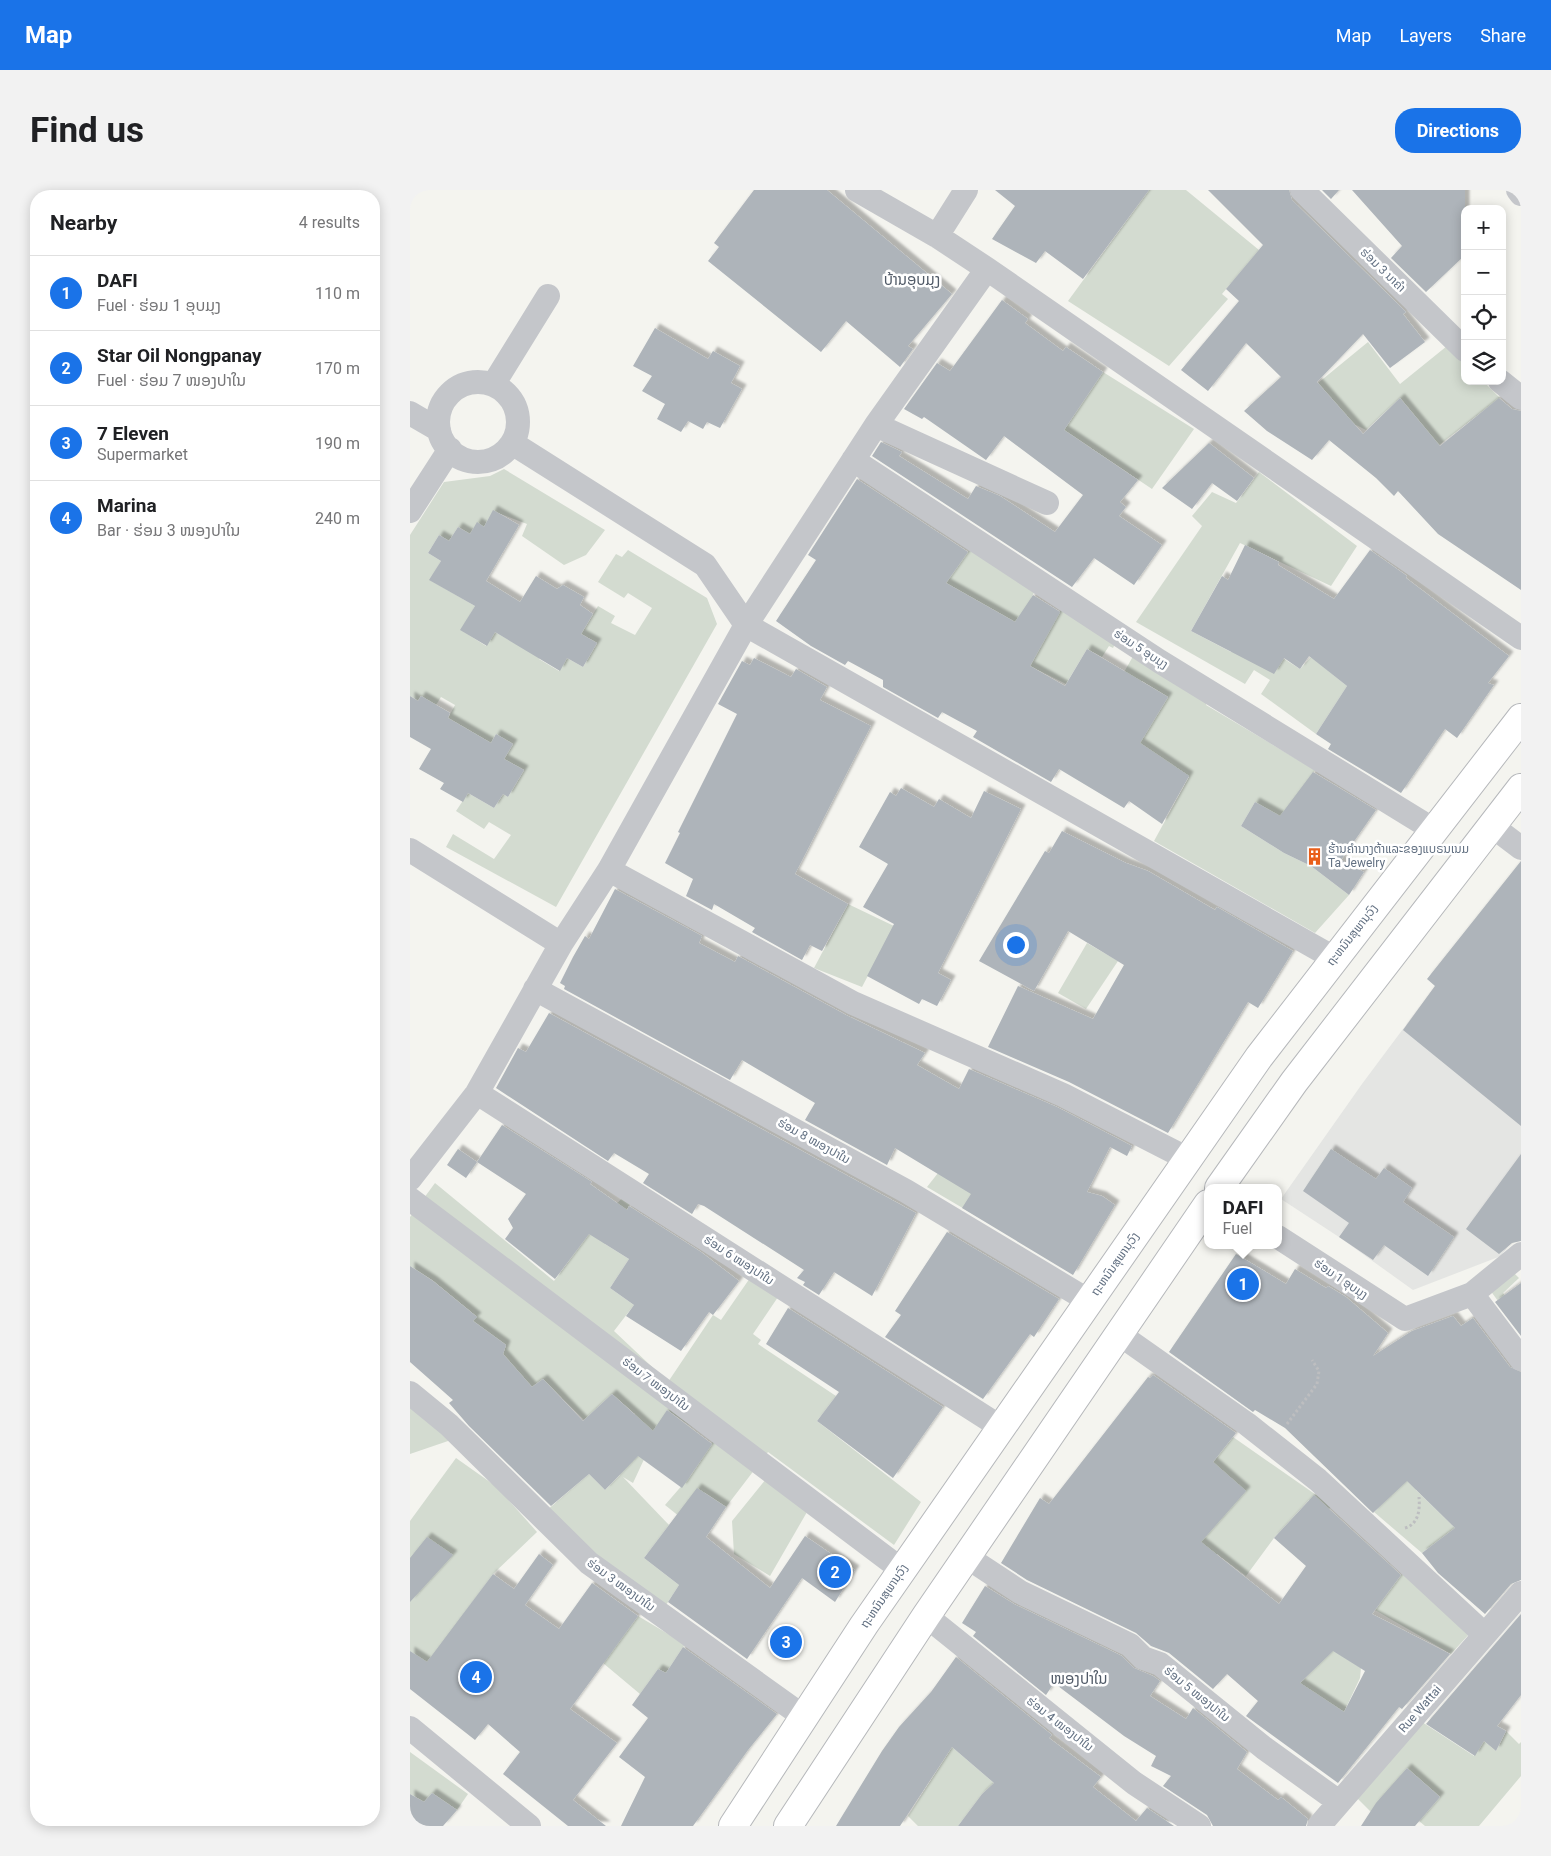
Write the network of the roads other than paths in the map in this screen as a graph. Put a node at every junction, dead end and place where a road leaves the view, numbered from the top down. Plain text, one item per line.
1 (857, 190) edge
2 (966, 190) edge
3 (1302, 190) edge
4 (1518, 190) edge
5 (1521, 194) edge
6 (937, 236) junction
7 (987, 269) junction
8 (548, 296) dead end
9 (1461, 346) edge
10 (493, 385) junction
11 (1505, 385) edge
12 (1521, 398) edge
13 (410, 413) edge
14 (876, 425) junction
15 (445, 440) junction
16 (512, 443) junction
17 (853, 460) junction
18 (1046, 503) dead end
19 (410, 511) edge
20 (746, 625) junction
21 (1521, 638) edge
22 (1521, 718) edge
23 (1521, 788) edge
24 (1492, 826) junction
25 (1434, 830) junction
26 (1521, 848) edge
27 (410, 850) edge
28 (609, 870) junction
29 (561, 944) junction
30 (1334, 958) junction
31 (535, 989) junction
32 (477, 1093) junction
33 (1188, 1159) junction
34 (410, 1179) edge
35 (1222, 1184) edge
36 (410, 1199) edge
37 (1204, 1210) edge
38 (1282, 1240) edge
39 (1521, 1254) edge
40 (1472, 1294) junction
41 (1090, 1301) junction
42 (1119, 1334) junction
43 (1521, 1359) edge
44 (410, 1392) edge
45 (1002, 1428) junction
46 (967, 1557) junction
47 (902, 1570) junction
48 (1521, 1594) edge
49 (926, 1616) junction
50 (1484, 1634) junction
51 (804, 1717) junction
52 (410, 1728) edge
53 (1340, 1802) junction
54 (529, 1826) edge
55 (733, 1826) edge
56 (788, 1826) edge
57 (1199, 1826) edge
58 (1319, 1826) edge

1 - 6 street
2 - 6 street
3 - 9 street, ຮ່ອມ 3 ນາຄຳ
4 - 5 street
6 - 7 street
7 - 14 street
7 - 21 street
8 - 10 street
10 - 15 street
10 - 16 street
11 - 12 street
13 - 15 street
14 - 17 street
14 - 18 street
15 - 16 street
15 - 19 street
16 - 20 street
17 - 20 street
17 - 25 street, ຮ່ອມ 5 ອຸບມຸງ
20 - 28 street
20 - 30 street
22 - 25 highway, ຖະຫນົນສຸພານຸວົງ
23 - 24 highway
24 - 26 street
24 - 35 highway
25 - 30 highway, ຖະຫນົນສຸພານຸວົງ
27 - 29 street
28 - 29 street
28 - 33 street
29 - 31 street
30 - 33 highway, ຖະຫນົນສຸພານຸວົງ
31 - 32 street
31 - 41 street, ຮ່ອມ 8 ໜອງປາໃນ
32 - 34 street
32 - 45 street, ຮ່ອມ 6 ໜອງປາໃນ
33 - 41 highway, ຖະຫນົນສຸພານຸວົງ
36 - 47 street, ຮ່ອມ 7 ໜອງປາໃນ
37 - 42 highway
38 - 40 street, ຮ່ອມ 1 ອຸບມຸງ
39 - 40 street
40 - 43 street
41 - 45 highway, ຖະຫນົນສຸພານຸວົງ
42 - 46 highway
42 - 50 street
44 - 51 street, ຮ່ອມ 3 ໜອງປາໃນ
45 - 47 highway, ຖະຫນົນສຸພານຸວົງ
46 - 49 highway
46 - 53 street, ຮ່ອມ 5 ໜອງປາໃນ
47 - 51 highway, ຖະຫນົນສຸພານຸວົງ
48 - 50 street, Rue Wattai
49 - 56 highway
49 - 57 street, ຮ່ອມ 4 ໜອງປາໃນ
50 - 53 street, Rue Wattai
51 - 55 highway, ຖະຫນົນສຸພານຸວົງ
52 - 54 street
53 - 58 street, Rue Wattai

